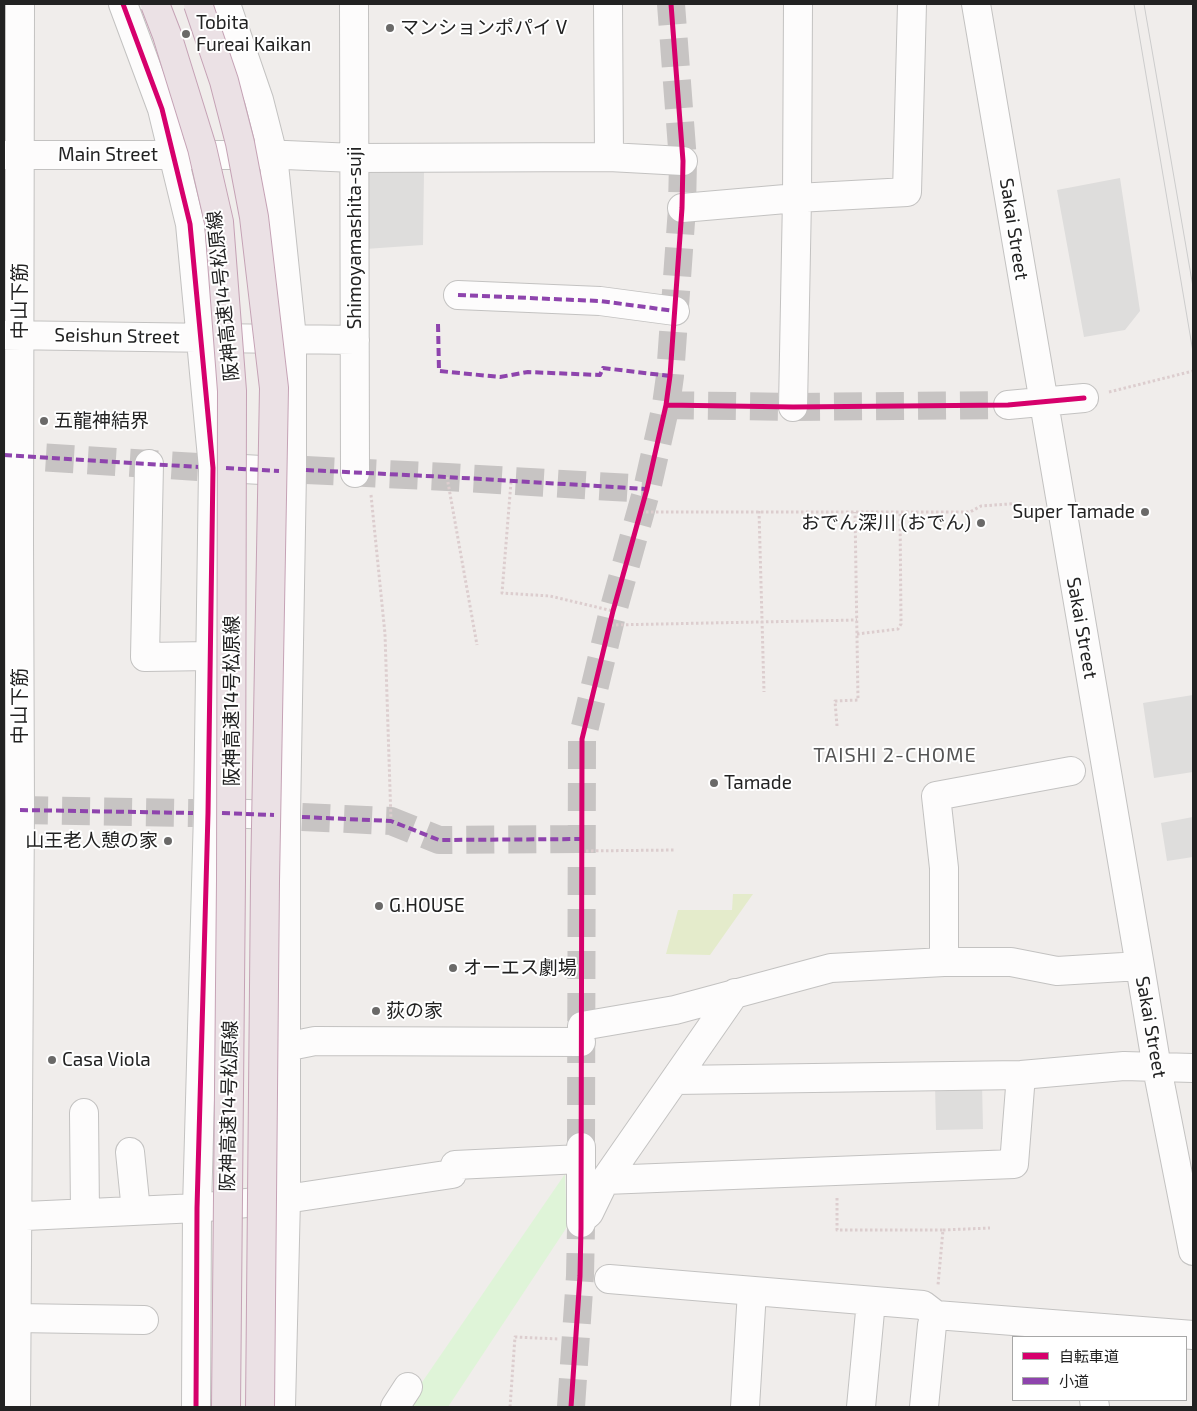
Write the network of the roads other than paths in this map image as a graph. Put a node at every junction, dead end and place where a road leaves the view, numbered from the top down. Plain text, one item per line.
1 (20, 4) edge
2 (123, 4) edge
3 (155, 4) edge
4 (198, 4) edge
5 (226, 4) edge
6 (354, 4) edge
7 (608, 4) edge
8 (798, 4) edge
9 (912, 4) edge
10 (976, 4) edge
11 (12, 155) edge
12 (273, 155) junction
13 (174, 156) junction
14 (609, 157) junction
15 (354, 158) junction
16 (683, 161) dead end
17 (797, 198) junction
18 (682, 208) dead end
19 (458, 295) dead end
20 (674, 311) dead end
21 (12, 335) edge
22 (200, 338) junction
23 (292, 338) junction
24 (355, 340) junction
25 (1084, 398) road end
26 (1043, 403) junction
27 (1008, 404) tunnel mouth
28 (793, 408) dead end
29 (149, 464) dead end
30 (226, 468) tunnel mouth
31 (279, 471) tunnel mouth
32 (363, 483) road end
33 (11, 540) edge
34 (210, 656) junction
35 (12, 691) edge
36 (1071, 771) dead end
37 (12, 810) edge
38 (222, 813) tunnel mouth
39 (274, 815) tunnel mouth
40 (944, 962) junction
41 (1140, 966) junction
42 (735, 993) junction
43 (285, 1047) junction
44 (1158, 1068) junction
45 (1193, 1068) edge
46 (1021, 1075) junction
47 (675, 1080) junction
48 (84, 1113) dead end
49 (130, 1152) dead end
50 (606, 1180) junction
51 (286, 1199) junction
52 (197, 1208) junction
53 (136, 1211) junction
54 (85, 1213) junction
55 (10, 1217) edge
56 (1193, 1251) edge
57 (609, 1279) dead end
58 (752, 1291) junction
59 (871, 1300) junction
60 (936, 1315) junction
61 (16, 1318) junction
62 (144, 1320) dead end
63 (1085, 1332) edge
64 (1193, 1335) edge
65 (16, 1407) edge
66 (196, 1407) edge
67 (226, 1407) edge
68 (260, 1407) edge
69 (281, 1407) edge
70 (745, 1407) edge
71 (861, 1407) edge
72 (924, 1407) edge

1 - 11 street, 中山下筋
2 - 13 street
3 - 67 highway, 阪神高速14号松原線, bridge
4 - 68 highway, 阪神高速14号松原線, bridge
5 - 12 street
6 - 15 street, Shimoyamashita-suji
7 - 14 street
8 - 17 street
9 - 17 street
10 - 26 street, Sakai Street
11 - 13 street, Main Street
11 - 21 street, 中山下筋
12 - 13 street, Main Street
12 - 15 street, Main Street
12 - 23 street
13 - 22 street
14 - 15 street, Main Street
14 - 16 street, Main Street
15 - 24 street, Shimoyamashita-suji
17 - 18 street
17 - 28 street
19 - 20 street
21 - 22 street, Seishun Street
21 - 33 street, 中山下筋
22 - 23 street, Seishun Street
22 - 34 street
23 - 24 street, Seishun Street
23 - 43 street
24 - 32 street, Shimoyamashita-suji
25 - 26 street
26 - 27 street
26 - 41 street, Sakai Street
29 - 34 street
30 - 31 street
33 - 35 street, 中山下筋
34 - 52 street
35 - 37 street, 中山下筋
36 - 40 street
37 - 55 street, 中山下筋
38 - 39 street
40 - 41 street
40 - 42 street
41 - 44 street, Sakai Street
42 - 43 street
42 - 47 street
43 - 51 street
44 - 45 street
44 - 46 street
44 - 56 street, Sakai Street
46 - 47 street
46 - 50 street
47 - 50 street
48 - 54 street
49 - 53 street
50 - 51 street
51 - 52 street
51 - 69 street
52 - 53 street
52 - 66 street
53 - 54 street
54 - 55 street
55 - 61 street, 中山下筋
57 - 58 street
58 - 59 street
58 - 70 street
59 - 60 street
59 - 71 street
60 - 63 street
60 - 72 street
61 - 62 street
61 - 65 street, 中山下筋
63 - 64 street

